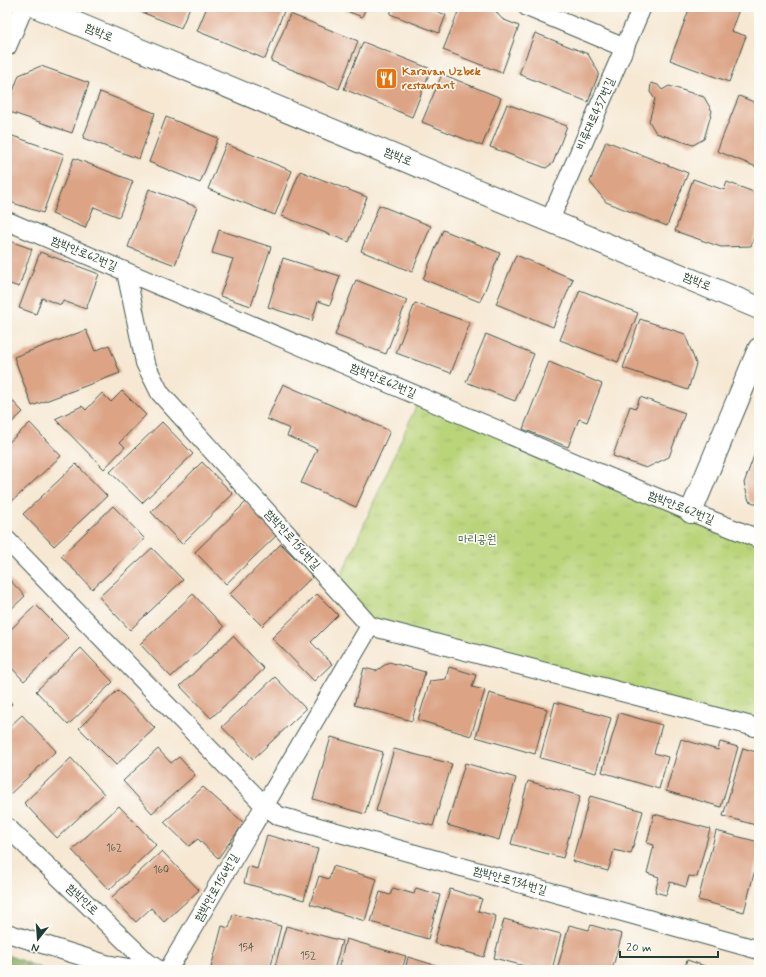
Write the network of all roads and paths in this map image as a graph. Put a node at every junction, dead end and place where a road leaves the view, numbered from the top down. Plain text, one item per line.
1 (24, 7) edge
2 (37, 7) edge
3 (527, 7) edge
4 (642, 7) edge
5 (7, 47) edge
6 (625, 48) junction
7 (550, 220) junction
8 (7, 221) edge
9 (126, 272) junction
10 (759, 308) edge
11 (759, 349) edge
12 (691, 512) junction
13 (759, 539) edge
14 (7, 540) edge
15 (370, 626) junction
16 (759, 728) edge
17 (265, 806) junction
18 (7, 827) edge
19 (7, 933) edge
20 (759, 950) edge
21 (141, 970) edge
22 (159, 970) edge
23 (168, 970) edge

1 - 5 lane
2 - 7 street, 함박로
3 - 6 lane
4 - 6 lane, 비류대로437번길
6 - 7 lane, 비류대로437번길
7 - 10 street, 함박로
8 - 9 lane, 함박안로62번길
9 - 12 lane, 함박안로62번길
9 - 15 lane, 함박안로156번길
11 - 12 street
12 - 13 lane, 함박안로62번길
14 - 17 lane
15 - 16 lane
15 - 17 lane, 함박안로156번길
17 - 20 lane, 함박안로134번길
17 - 23 lane, 함박안로156번길
18 - 22 lane, 함박안로
19 - 21 lane

